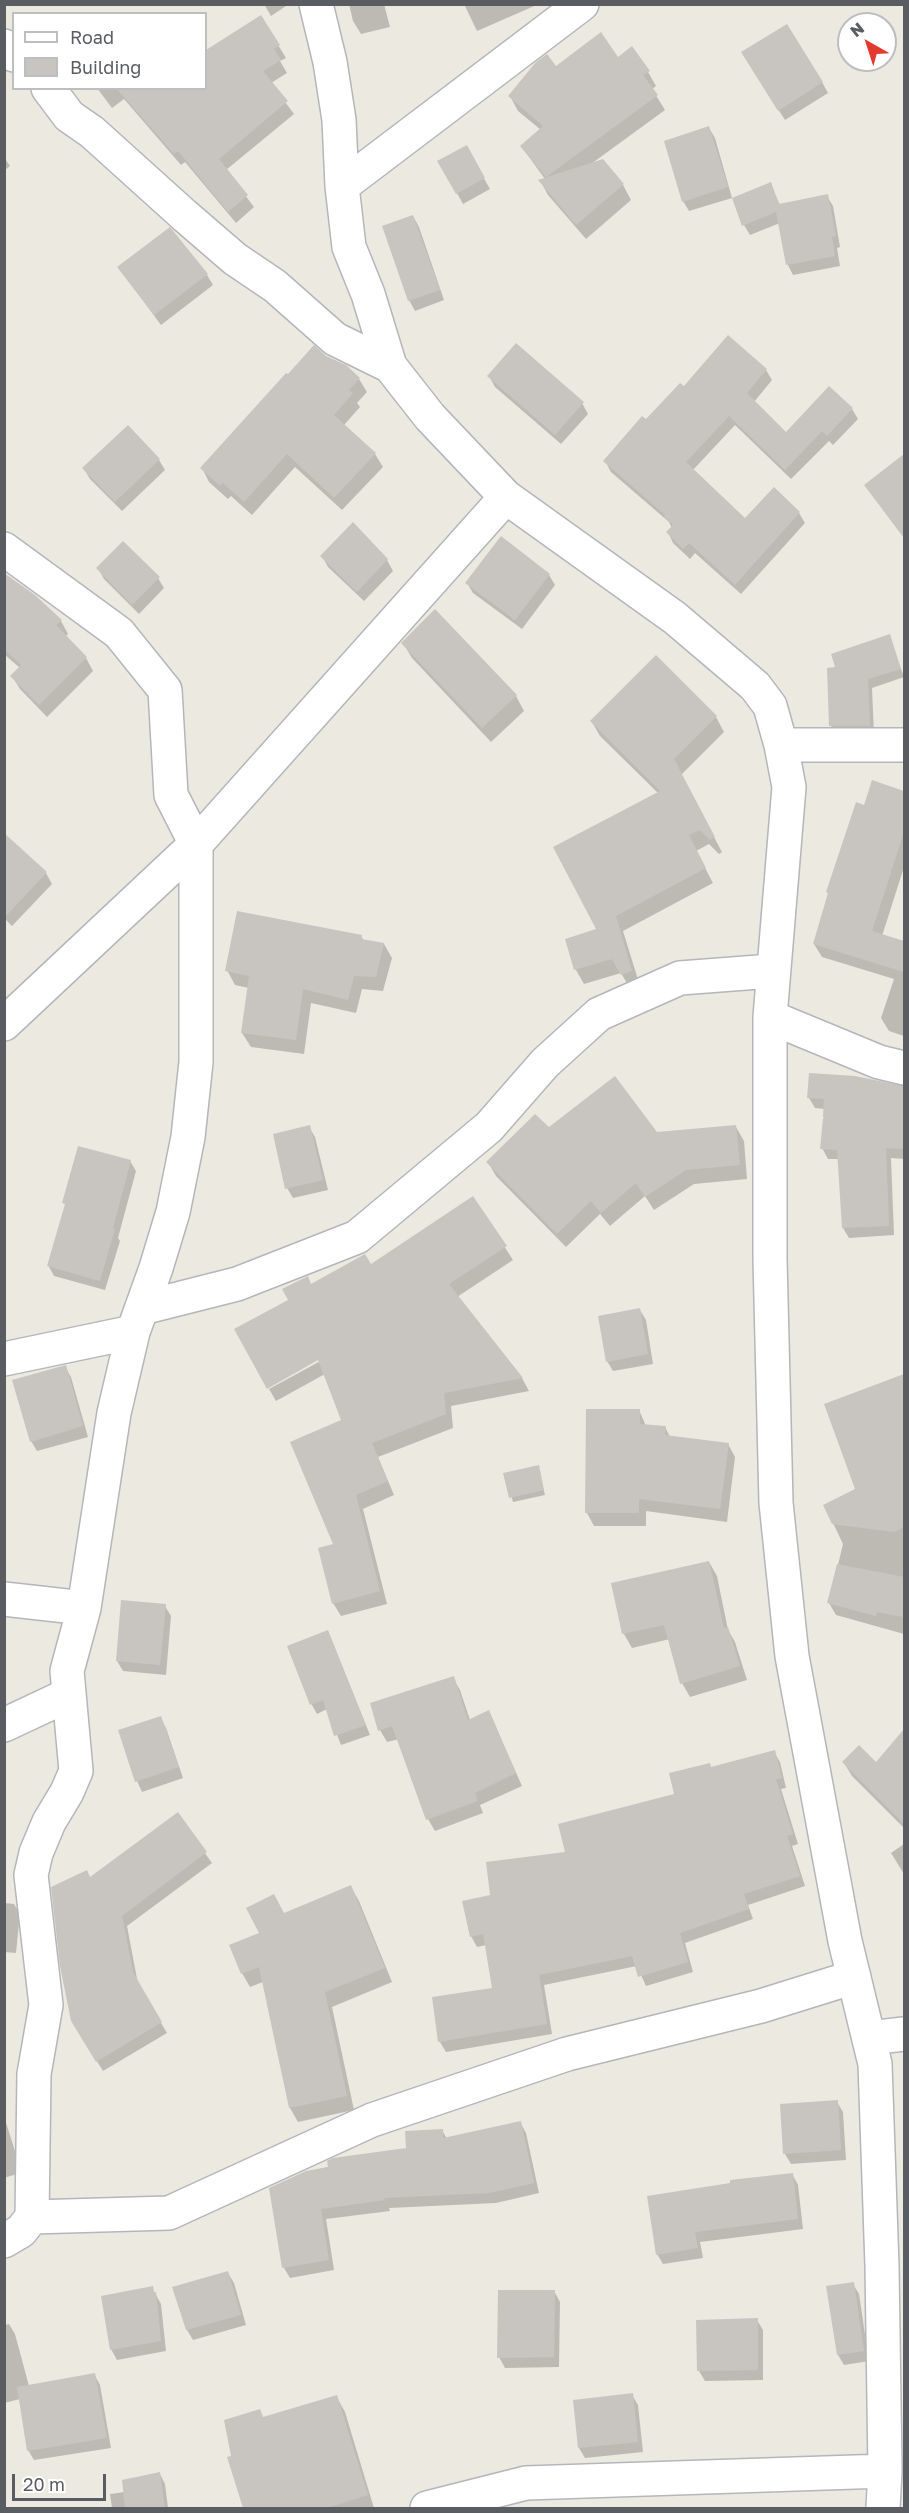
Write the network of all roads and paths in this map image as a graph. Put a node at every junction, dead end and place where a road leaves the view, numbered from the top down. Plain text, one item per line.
1 (316, 4) edge
2 (582, 4) edge
3 (50, 90) edge
4 (342, 186) junction
5 (390, 366) junction
6 (506, 497) junction
7 (4, 549) edge
8 (781, 745) junction
9 (904, 745) edge
10 (196, 844) junction
11 (772, 971) junction
12 (770, 1017) junction
13 (4, 1024) edge
14 (904, 1068) edge
15 (137, 1320) junction
16 (4, 1359) edge
17 (4, 1599) edge
18 (84, 1608) junction
19 (68, 1695) junction
20 (4, 1725) edge
21 (854, 1977) junction
22 (904, 2034) edge
23 (869, 2038) junction
24 (32, 2217) junction
25 (4, 2241) edge
26 (885, 2471) junction
27 (428, 2508) edge
28 (883, 2508) edge

1 - 4 street
2 - 4 street
3 - 5 street
4 - 5 street
5 - 6 street
6 - 8 street
6 - 10 street
7 - 10 street
8 - 9 street
8 - 11 street
10 - 13 street
10 - 15 street
11 - 12 street
11 - 15 street
12 - 14 street
12 - 21 street
15 - 16 street
15 - 18 street
17 - 18 street
18 - 19 street
19 - 20 street
19 - 24 street
21 - 23 street
21 - 24 street
22 - 23 street
23 - 26 street
24 - 25 street
26 - 27 street
26 - 28 street

